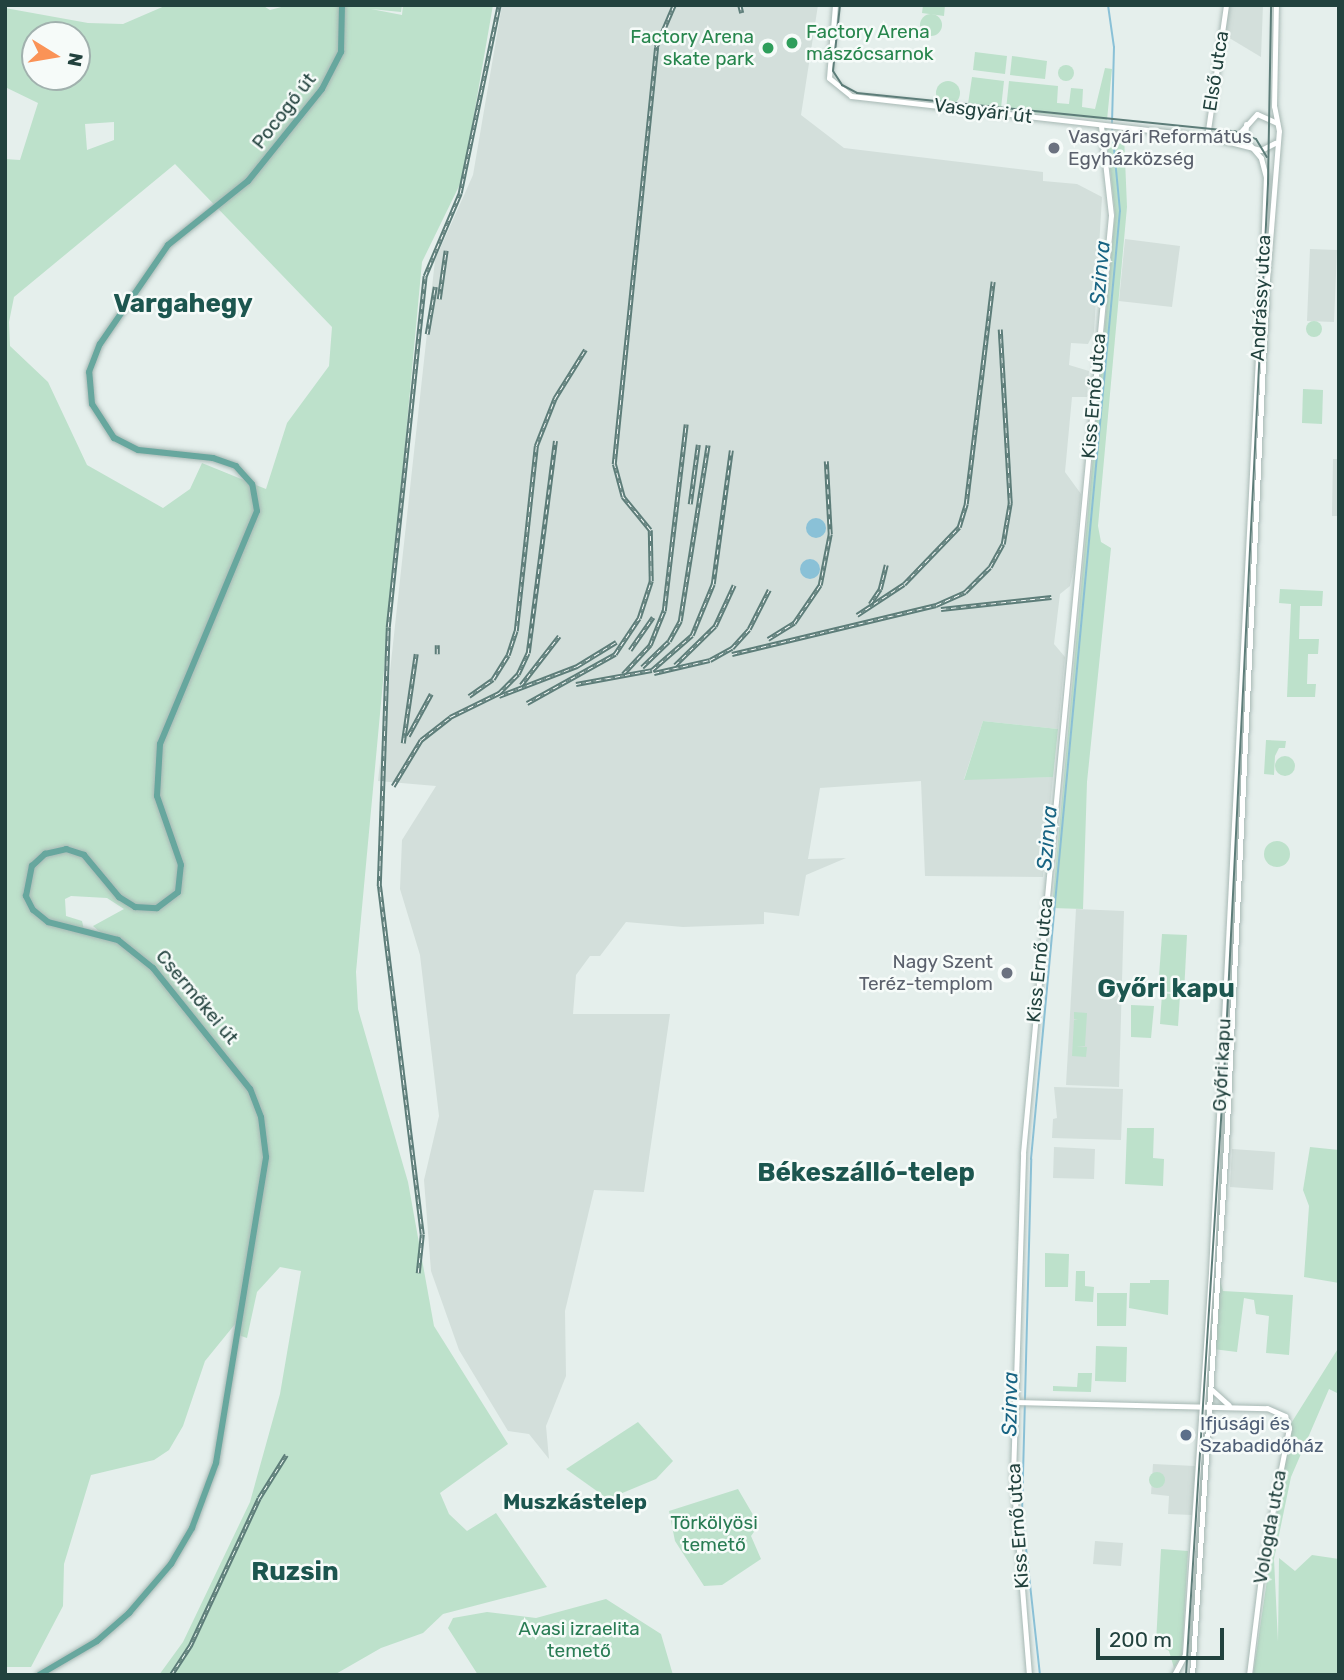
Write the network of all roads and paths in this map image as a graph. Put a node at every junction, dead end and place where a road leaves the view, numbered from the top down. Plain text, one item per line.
1 (342, 5) edge
2 (835, 5) edge
3 (1226, 5) edge
4 (1276, 5) edge
5 (1277, 123) junction
6 (1246, 124) junction
7 (1101, 126) junction
8 (1207, 137) junction
9 (1216, 138) junction
10 (1277, 141) junction
11 (1250, 146) junction
12 (206, 214) joint
13 (1260, 453) joint
14 (1251, 454) joint
15 (1211, 1389) junction
16 (1018, 1402) junction
17 (1202, 1407) junction
18 (1210, 1407) junction
19 (1232, 1407) junction
20 (54, 1671) edge
21 (1030, 1674) edge
22 (1174, 1674) edge
23 (39, 1675) edge
24 (1192, 1675) edge
25 (1249, 1675) edge

1 - 12 main road, Pocogó út
2 - 7 street, Vasgyári út
3 - 8 street, Első utca
4 - 5 street
5 - 6 street
5 - 10 street
6 - 9 street
6 - 11 street
7 - 8 street, Vasgyári út
7 - 16 street, Kiss Ernő utca
8 - 9 street, Vasgyári út
9 - 11 street, Vasgyári út
10 - 11 street
10 - 13 street, Andrássy utca
11 - 14 street, Andrássy utca
12 - 20 main road, Csermőkei út
13 - 15 street, Győri kapu
14 - 17 street, Győri kapu
15 - 18 street, Győri kapu
15 - 19 street
16 - 17 street
16 - 21 street, Kiss Ernő utca
17 - 18 street
17 - 22 street, Győri kapu
18 - 19 street
18 - 24 street, Győri kapu
19 - 25 street, Vologda utca
20 - 23 main road, Csermőkei út

